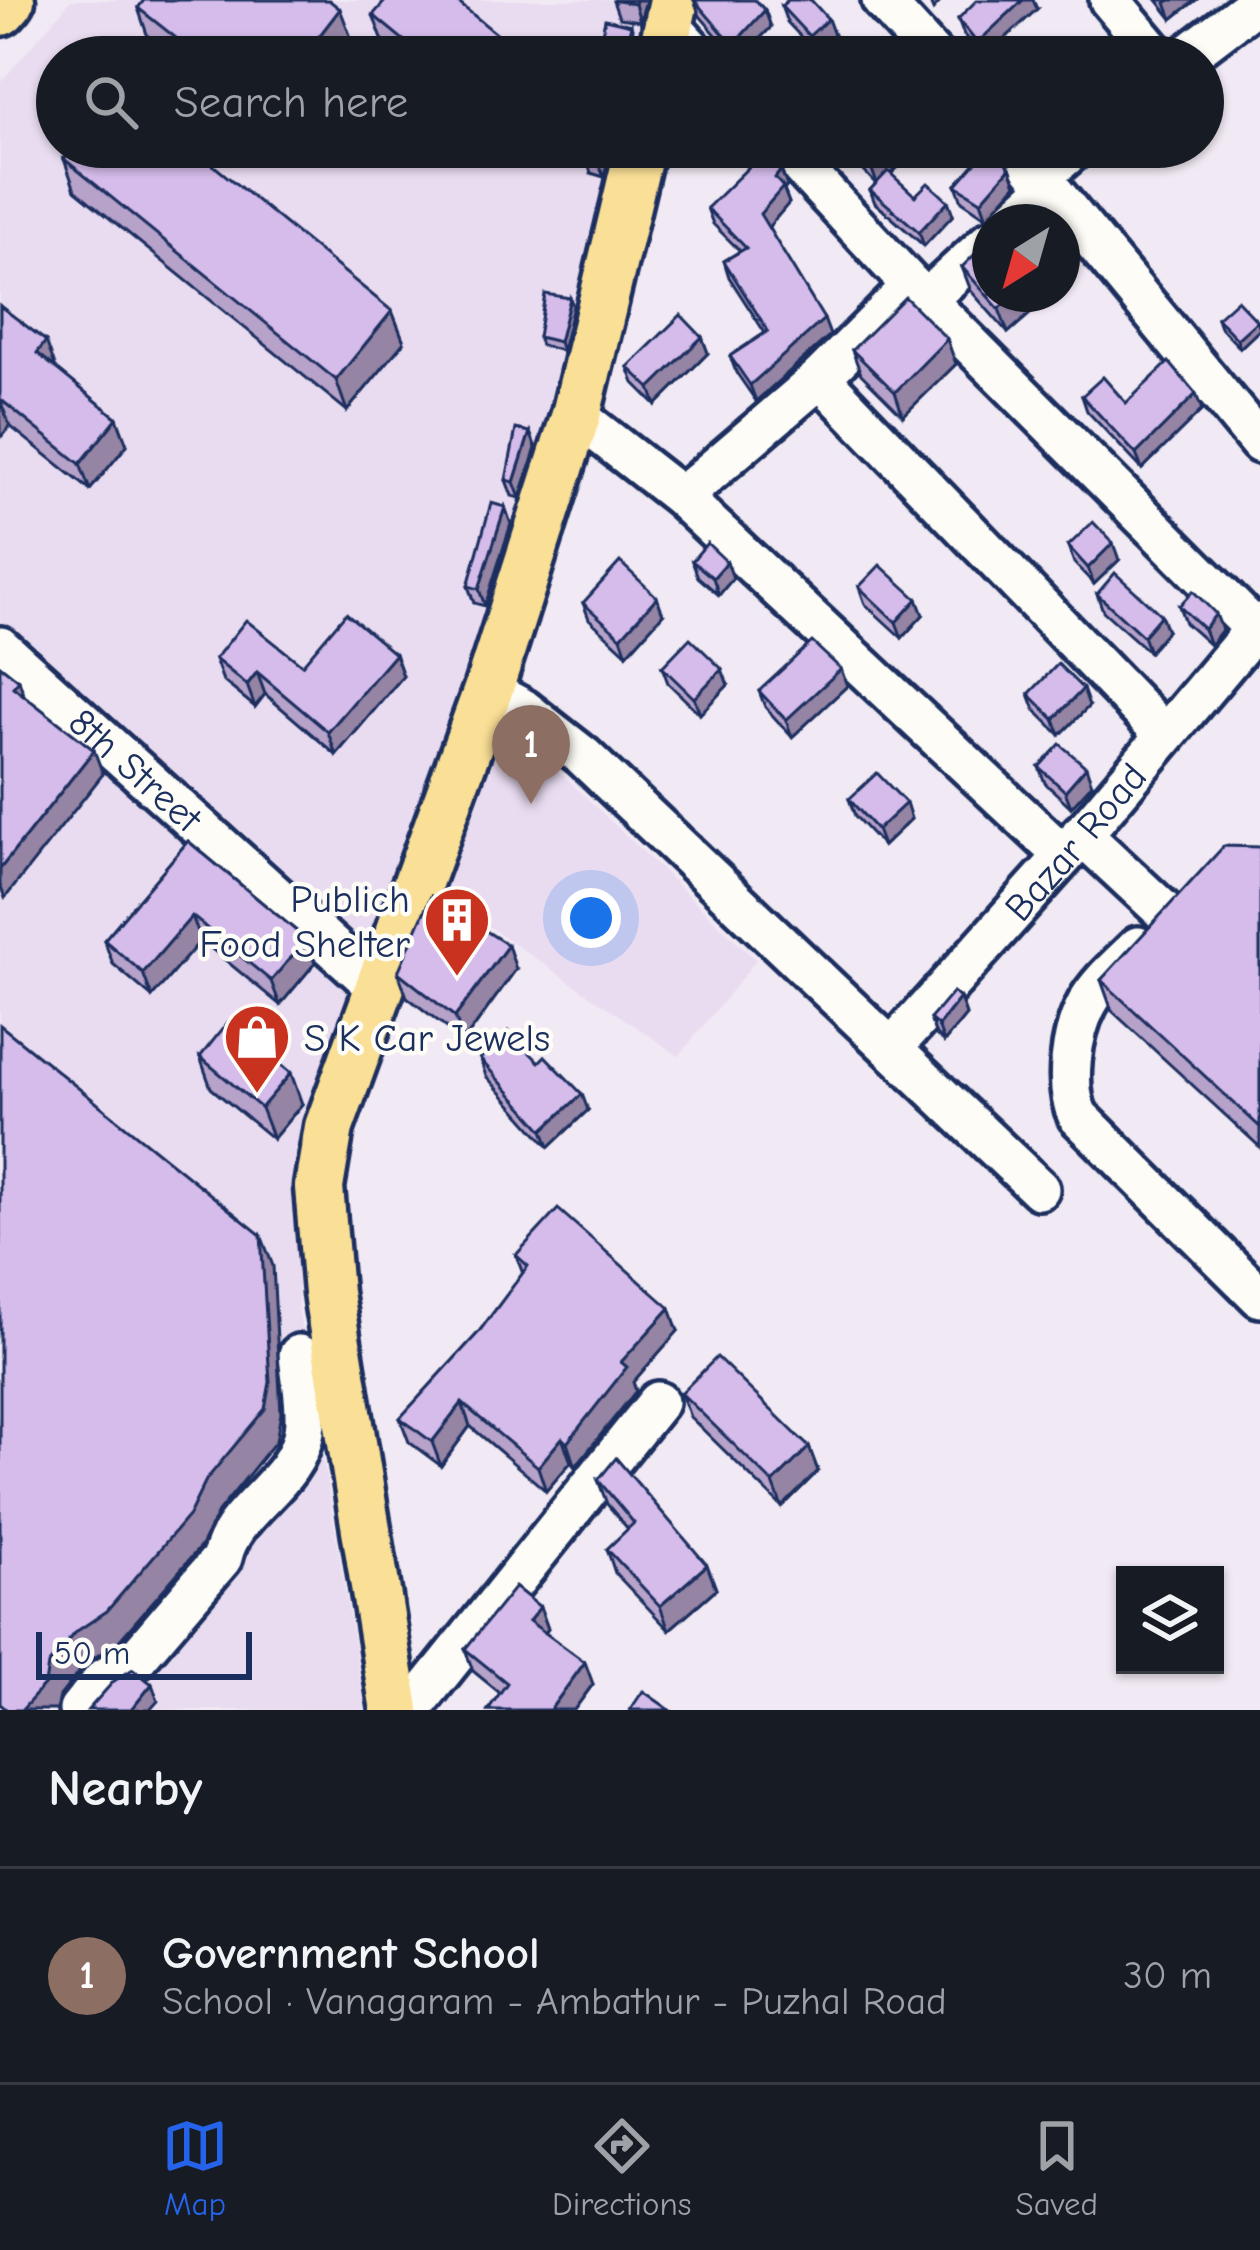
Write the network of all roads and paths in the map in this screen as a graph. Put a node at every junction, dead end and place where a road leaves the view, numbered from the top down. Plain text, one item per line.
1 (7, 0) edge
2 (882, 0) edge
3 (1110, 0) edge
4 (1259, 0) edge
5 (0, 8) edge
6 (915, 36) edge
7 (1140, 36) edge
8 (1213, 36) edge
9 (635, 168) edge
10 (803, 168) edge
11 (1036, 170) edge
12 (1019, 204) edge
13 (972, 254) edge
14 (920, 292) junction
15 (820, 378) junction
16 (576, 416) junction
17 (1260, 443) edge
18 (681, 497) junction
19 (1257, 626) edge
20 (0, 647) edge
21 (488, 690) junction
22 (1163, 733) junction
23 (1073, 845) junction
24 (376, 987) junction
25 (892, 1048) junction
26 (1039, 1189) dead end
27 (1260, 1298) edge
28 (299, 1354) dead end
29 (658, 1402) dead end
30 (79, 1710) edge
31 (395, 1710) edge
32 (411, 1710) edge

1 - 5 highway
2 - 6 street
3 - 7 street
4 - 8 street
9 - 16 main road
10 - 14 street
11 - 12 street
11 - 17 street
13 - 14 street
14 - 15 street
14 - 19 street
15 - 18 street
15 - 22 street
16 - 18 street
16 - 21 main road
18 - 23 street
19 - 22 street, Bazar Road
20 - 24 street, 8th Street
21 - 24 main road
21 - 25 street
22 - 23 street, Bazar Road
23 - 25 street, Bazar Road
23 - 27 street
24 - 31 main road
25 - 26 street
28 - 30 street
29 - 32 street

